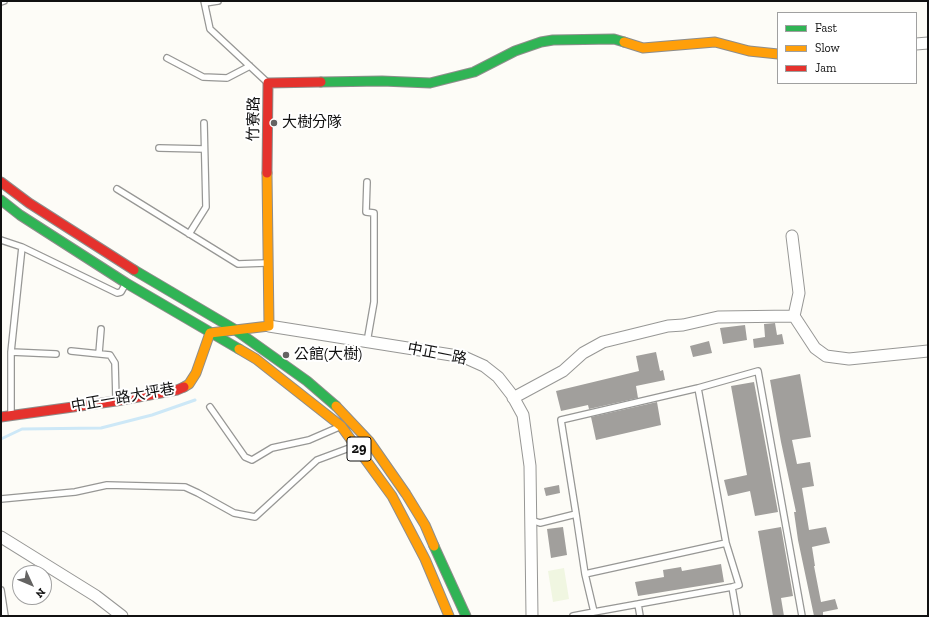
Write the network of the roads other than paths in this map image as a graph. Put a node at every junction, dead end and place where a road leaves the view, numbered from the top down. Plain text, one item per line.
1 (4, 1) edge
2 (218, 1) edge
3 (1, 2) edge
4 (204, 2) edge
5 (928, 43) edge
6 (917, 44) edge
7 (777, 54) edge
8 (167, 58) dead end
9 (250, 66) junction
10 (268, 83) junction
11 (204, 123) dead end
12 (158, 148) dead end
13 (204, 149) junction
14 (1, 182) edge
15 (367, 182) dead end
16 (117, 190) dead end
17 (1, 200) edge
18 (189, 234) junction
19 (792, 236) dead end
20 (1, 240) edge
21 (22, 247) junction
22 (267, 263) junction
23 (135, 271) junction
24 (126, 283) junction
25 (794, 316) junction
26 (269, 326) junction
27 (101, 329) dead end
28 (234, 329) junction
29 (210, 333) junction
30 (367, 342) junction
31 (71, 351) dead end
32 (928, 351) edge
33 (11, 352) junction
34 (99, 353) junction
35 (56, 354) dead end
36 (698, 388) junction
37 (514, 398) junction
38 (116, 401) junction
39 (210, 407) dead end
40 (11, 415) junction
41 (1, 417) edge
42 (341, 426) junction
43 (357, 446) junction
44 (1, 499) edge
45 (576, 514) junction
46 (531, 520) junction
47 (1, 537) edge
48 (726, 543) junction
49 (586, 574) junction
50 (732, 587) junction
51 (1, 590) edge
52 (638, 604) junction
53 (594, 612) junction
54 (4, 616) edge
55 (122, 616) edge
56 (449, 616) edge
57 (466, 616) edge
58 (532, 616) edge
59 (573, 616) edge
60 (640, 616) edge
61 (737, 616) edge
62 (802, 616) edge

1 - 3 lane
2 - 4 lane
4 - 9 lane, 竹寮路
5 - 6 street
7 - 10 main road
8 - 9 lane
9 - 10 lane, 竹寮路
10 - 22 main road, 竹寮路
11 - 13 lane
12 - 13 lane
13 - 18 lane
14 - 23 main road, 29
15 - 30 lane
16 - 18 lane
17 - 24 main road, 29
18 - 22 lane
19 - 25 street
20 - 21 lane
21 - 24 lane
21 - 33 lane
22 - 26 main road, 竹寮路
23 - 24 lane
23 - 28 main road, 29
24 - 29 main road, 29
25 - 32 street
25 - 37 street
26 - 28 main road
26 - 30 street, 中正一路
27 - 34 lane
28 - 29 main road
28 - 57 main road, 29
29 - 38 main road, 中正一路大坪巷
29 - 42 main road, 29
30 - 37 street, 中正一路
31 - 34 lane
33 - 35 lane
33 - 40 lane
34 - 38 lane
36 - 45 lane
36 - 48 lane
36 - 62 lane
37 - 46 street, 中正一路
38 - 40 main road, 中正一路大坪巷
39 - 42 lane
40 - 41 main road, 中正一路大坪巷
42 - 43 main road, 29
43 - 44 lane
43 - 56 main road, 29
45 - 46 lane
45 - 49 lane
46 - 58 street, 中正一路
47 - 55 street
48 - 49 lane
48 - 50 lane
49 - 53 lane
50 - 52 lane
50 - 61 lane
51 - 54 lane
52 - 53 lane
52 - 60 lane
53 - 59 lane

